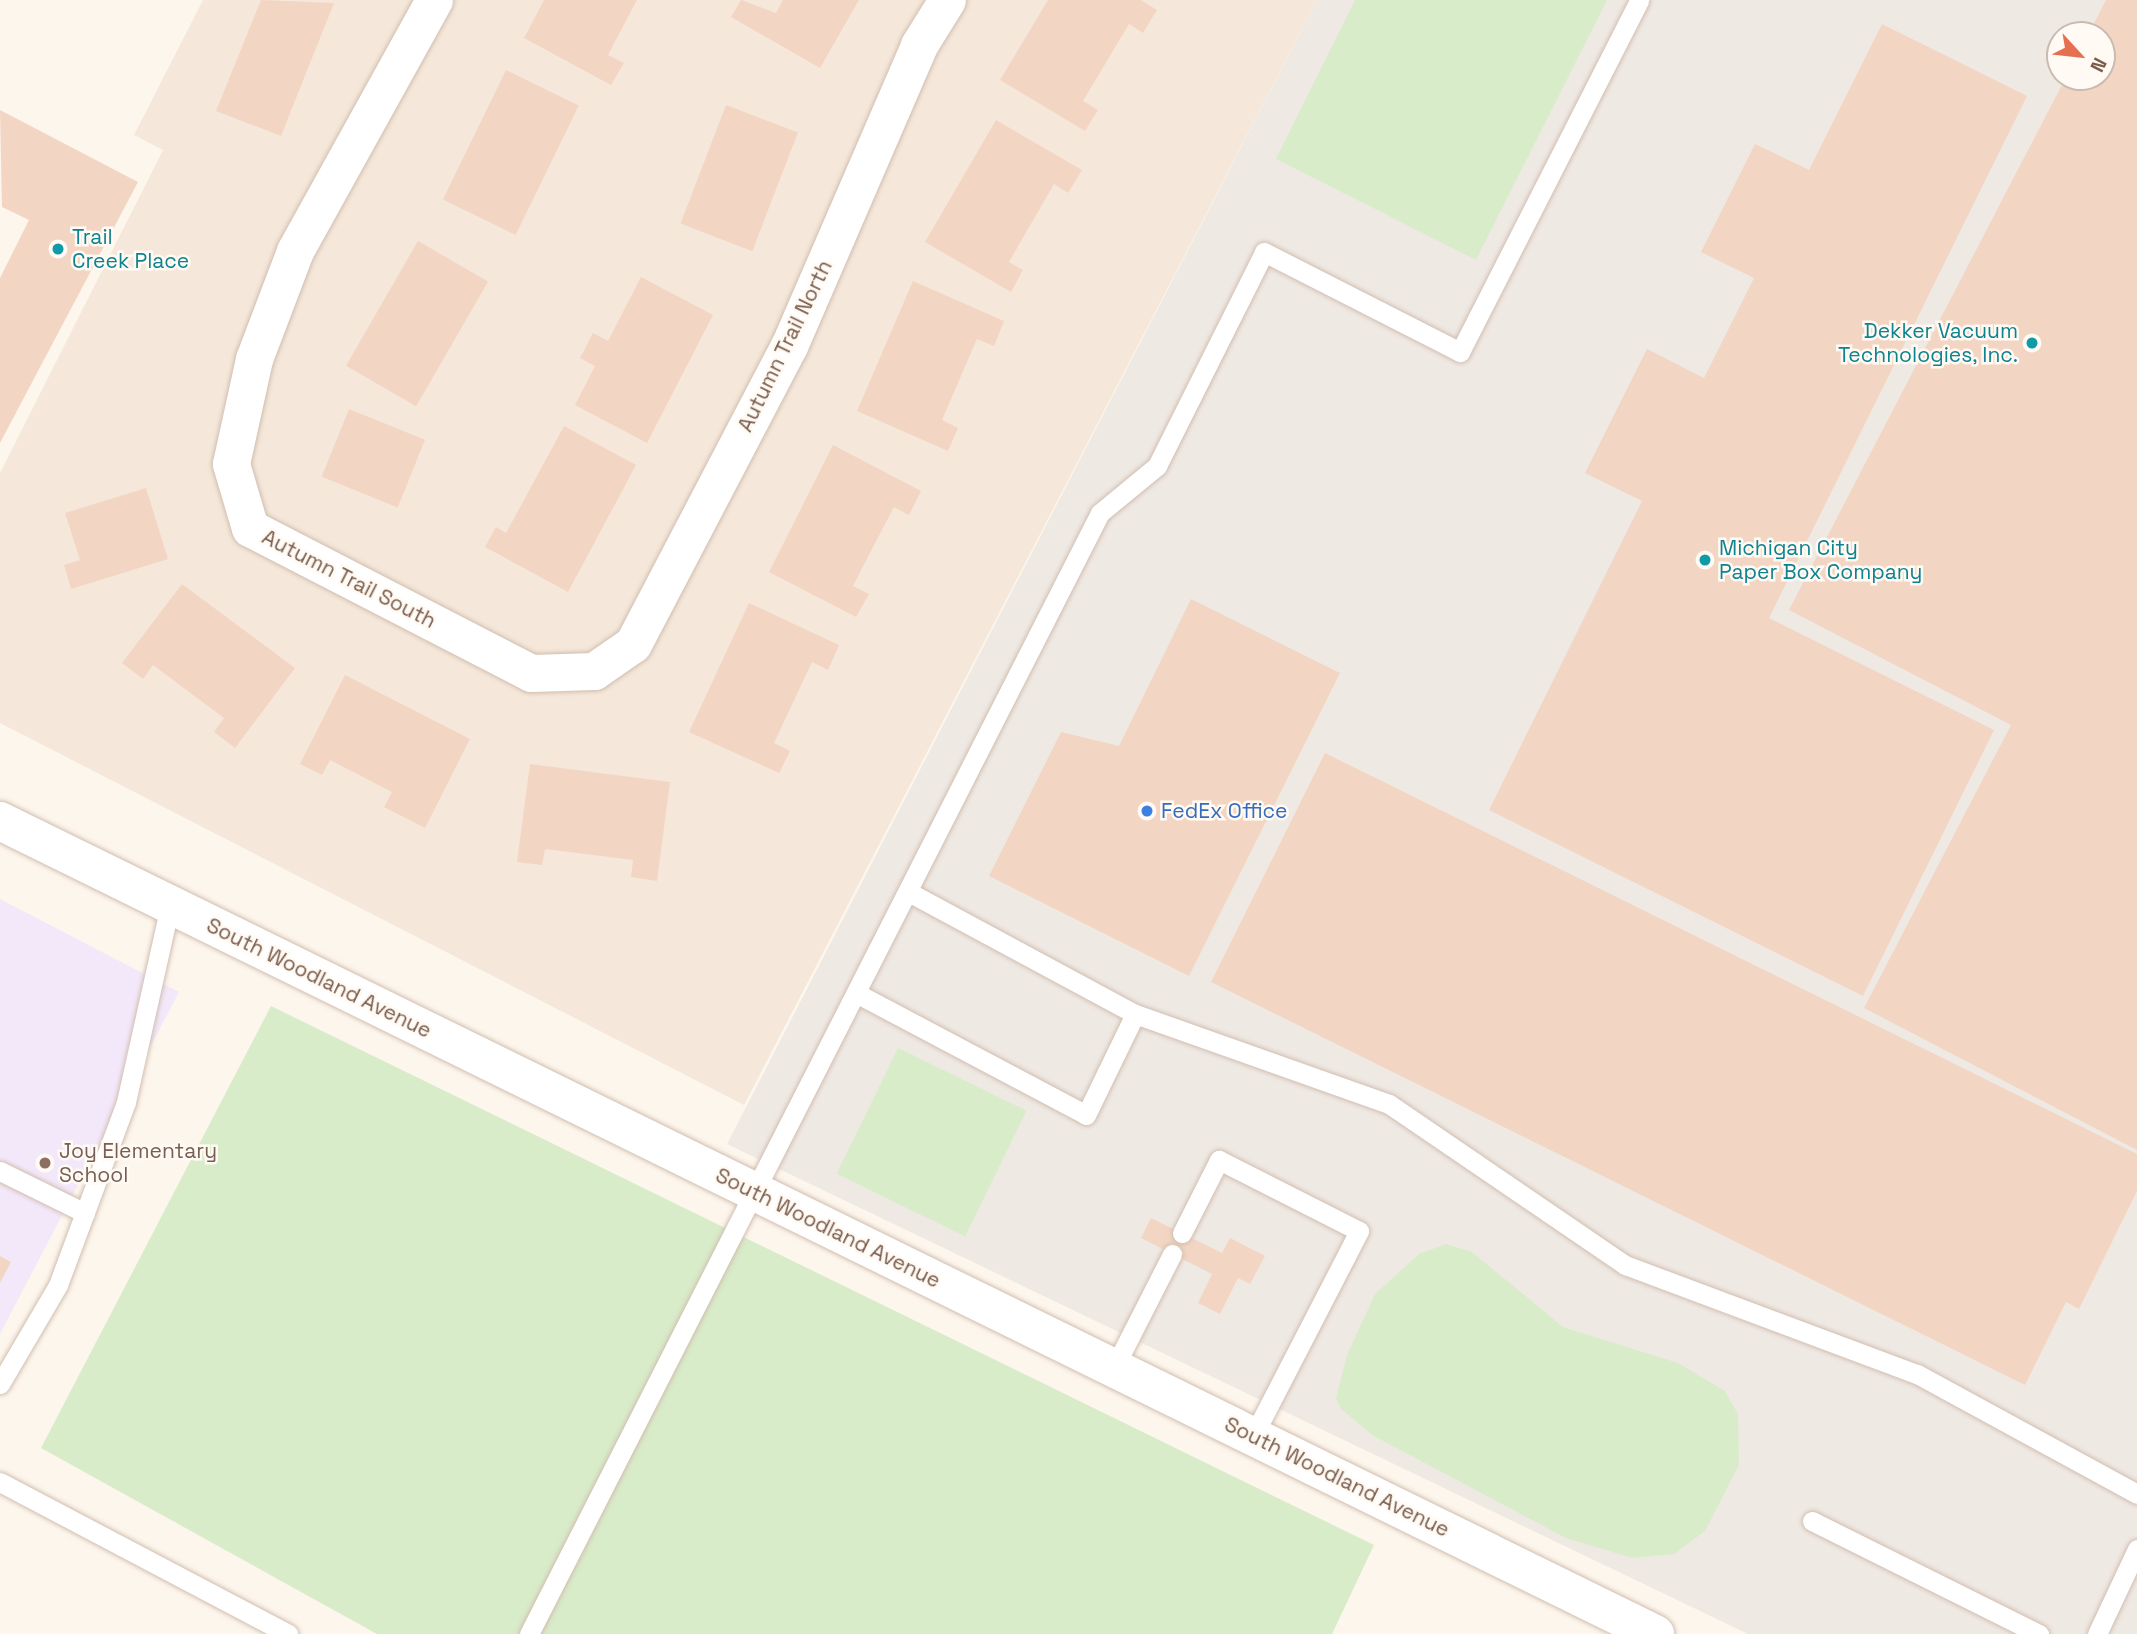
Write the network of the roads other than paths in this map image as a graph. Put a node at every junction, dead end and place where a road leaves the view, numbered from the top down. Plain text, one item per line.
1 (434, 0) edge
2 (947, 0) edge
3 (1639, 0) edge
4 (594, 671) joint
5 (0, 821) edge
6 (908, 892) junction
7 (170, 905) junction
8 (856, 993) junction
9 (1135, 1014) junction
10 (0, 1171) edge
11 (753, 1191) junction
12 (85, 1213) junction
13 (1182, 1233) dead end
14 (1172, 1254) dead end
15 (1114, 1368) junction
16 (0, 1384) edge
17 (1253, 1437) junction
18 (0, 1482) edge
19 (2137, 1494) edge
20 (1812, 1521) dead end
21 (2137, 1549) edge
22 (288, 1634) edge
23 (529, 1634) edge
24 (1656, 1634) edge
25 (2039, 1634) edge
26 (2097, 1634) edge

1 - 4 street, Autumn Trail South
2 - 4 street, Autumn Trail North
3 - 6 lane
5 - 7 street, South Woodland Avenue
6 - 8 lane
6 - 9 lane
7 - 11 street, South Woodland Avenue
7 - 12 lane
8 - 9 lane
8 - 11 lane
9 - 19 lane
10 - 12 lane
11 - 15 street, South Woodland Avenue
11 - 23 lane
12 - 16 lane
13 - 17 lane
14 - 15 lane
15 - 17 street, South Woodland Avenue
17 - 24 street, South Woodland Avenue
18 - 22 lane
20 - 25 lane
21 - 26 lane

